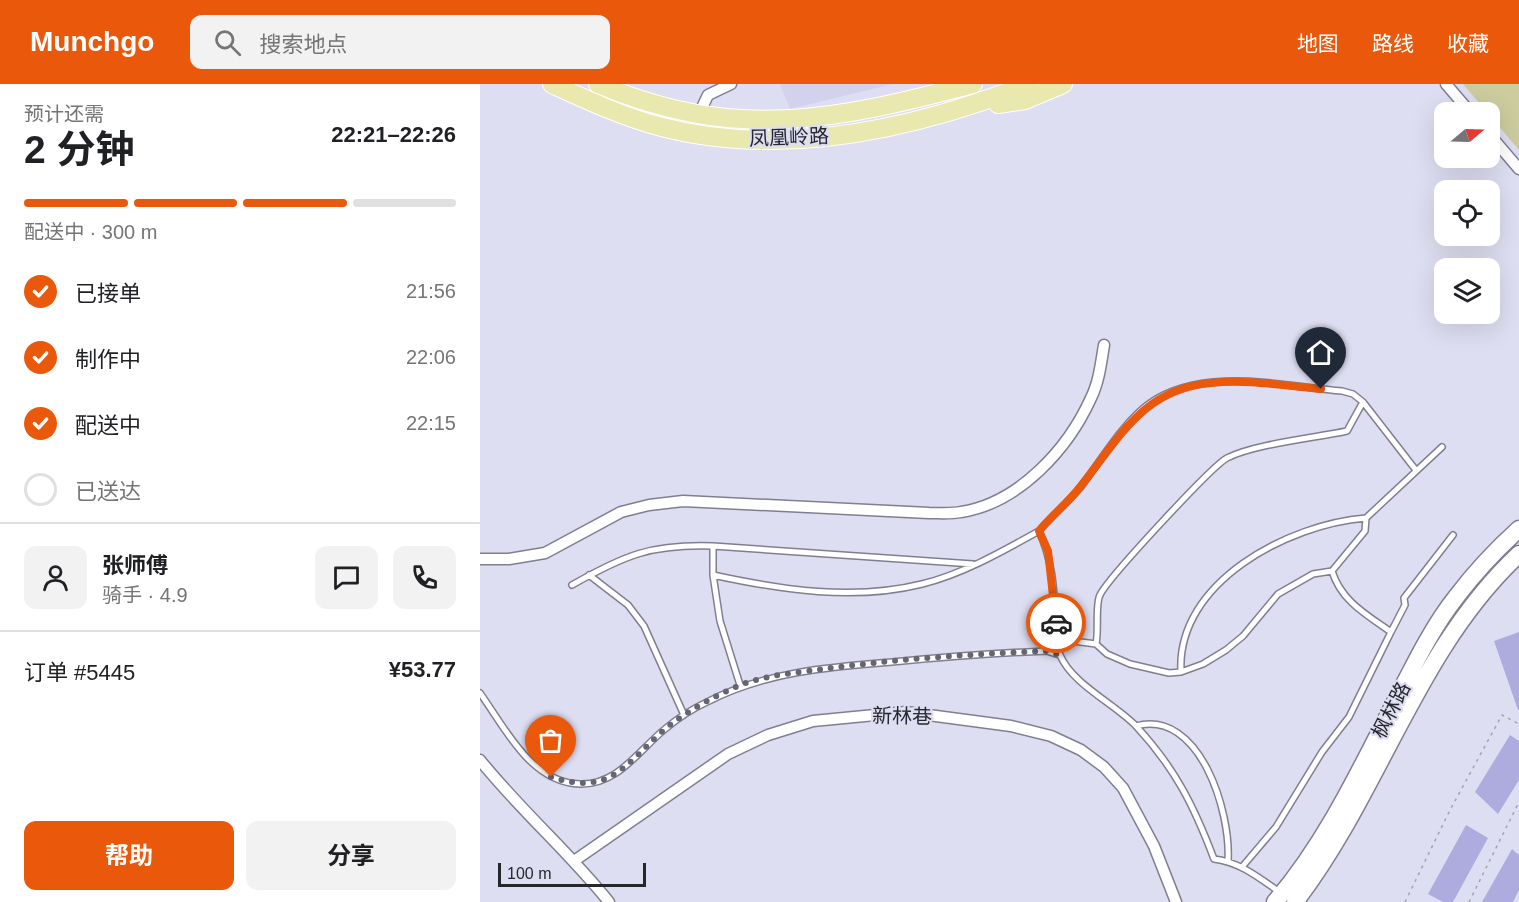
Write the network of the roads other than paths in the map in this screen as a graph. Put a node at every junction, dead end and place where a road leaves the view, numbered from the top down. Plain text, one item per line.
1 (552, 84) edge
2 (598, 84) edge
3 (731, 84) edge
4 (935, 84) edge
5 (973, 84) edge
6 (1029, 84) edge
7 (1063, 84) edge
8 (1446, 84) edge
9 (1461, 102) edge
10 (877, 107) junction
11 (949, 111) junction
12 (699, 114) junction
13 (1500, 147) edge
14 (1519, 169) edge
15 (1104, 345) dead end
16 (1363, 402) junction
17 (1442, 447) dead end
18 (1415, 470) junction
19 (1366, 518) junction
20 (1519, 529) edge
21 (1039, 531) junction
22 (1453, 535) dead end
23 (713, 546) junction
24 (1519, 554) edge
25 (480, 559) edge
26 (974, 564) junction
27 (1332, 571) junction
28 (590, 575) junction
29 (714, 575) junction
30 (572, 585) dead end
31 (1391, 633) junction
32 (1058, 639) junction
33 (1096, 644) junction
34 (1059, 655) junction
35 (1181, 672) junction
36 (740, 685) junction
37 (480, 693) edge
38 (684, 715) junction
39 (1136, 726) junction
40 (480, 760) edge
41 (574, 861) junction
42 (1228, 861) junction
43 (1242, 867) junction
44 (1284, 899) edge
45 (609, 902) edge
46 (1176, 902) edge

1 - 11 main road, 凤凰岭路
2 - 12 main road, 凤凰岭路
3 - 12 street
4 - 10 main road
5 - 10 main road, 凤凰岭路
6 - 11 main road, 凤凰岭路
7 - 11 main road
8 - 9 street
10 - 12 main road, 凤凰岭路
13 - 14 street
15 - 25 street
16 - 18 lane
16 - 21 lane
16 - 33 lane
17 - 18 lane
18 - 19 lane
19 - 27 lane
19 - 35 lane
20 - 44 main road, 枫林路
21 - 26 lane
21 - 32 lane
22 - 31 lane
23 - 26 lane
23 - 28 lane
23 - 29 lane
24 - 44 main road, 枫林路
26 - 29 lane
27 - 31 lane
27 - 35 lane
28 - 30 lane
28 - 38 lane
29 - 36 lane
31 - 43 lane
32 - 33 lane
32 - 34 lane
33 - 35 lane
34 - 36 lane
34 - 39 lane
36 - 38 lane
37 - 38 lane
39 - 42 lane
39 - 42 lane
40 - 41 street
41 - 45 street
41 - 46 street, 新林巷
42 - 43 lane
43 - 44 lane

